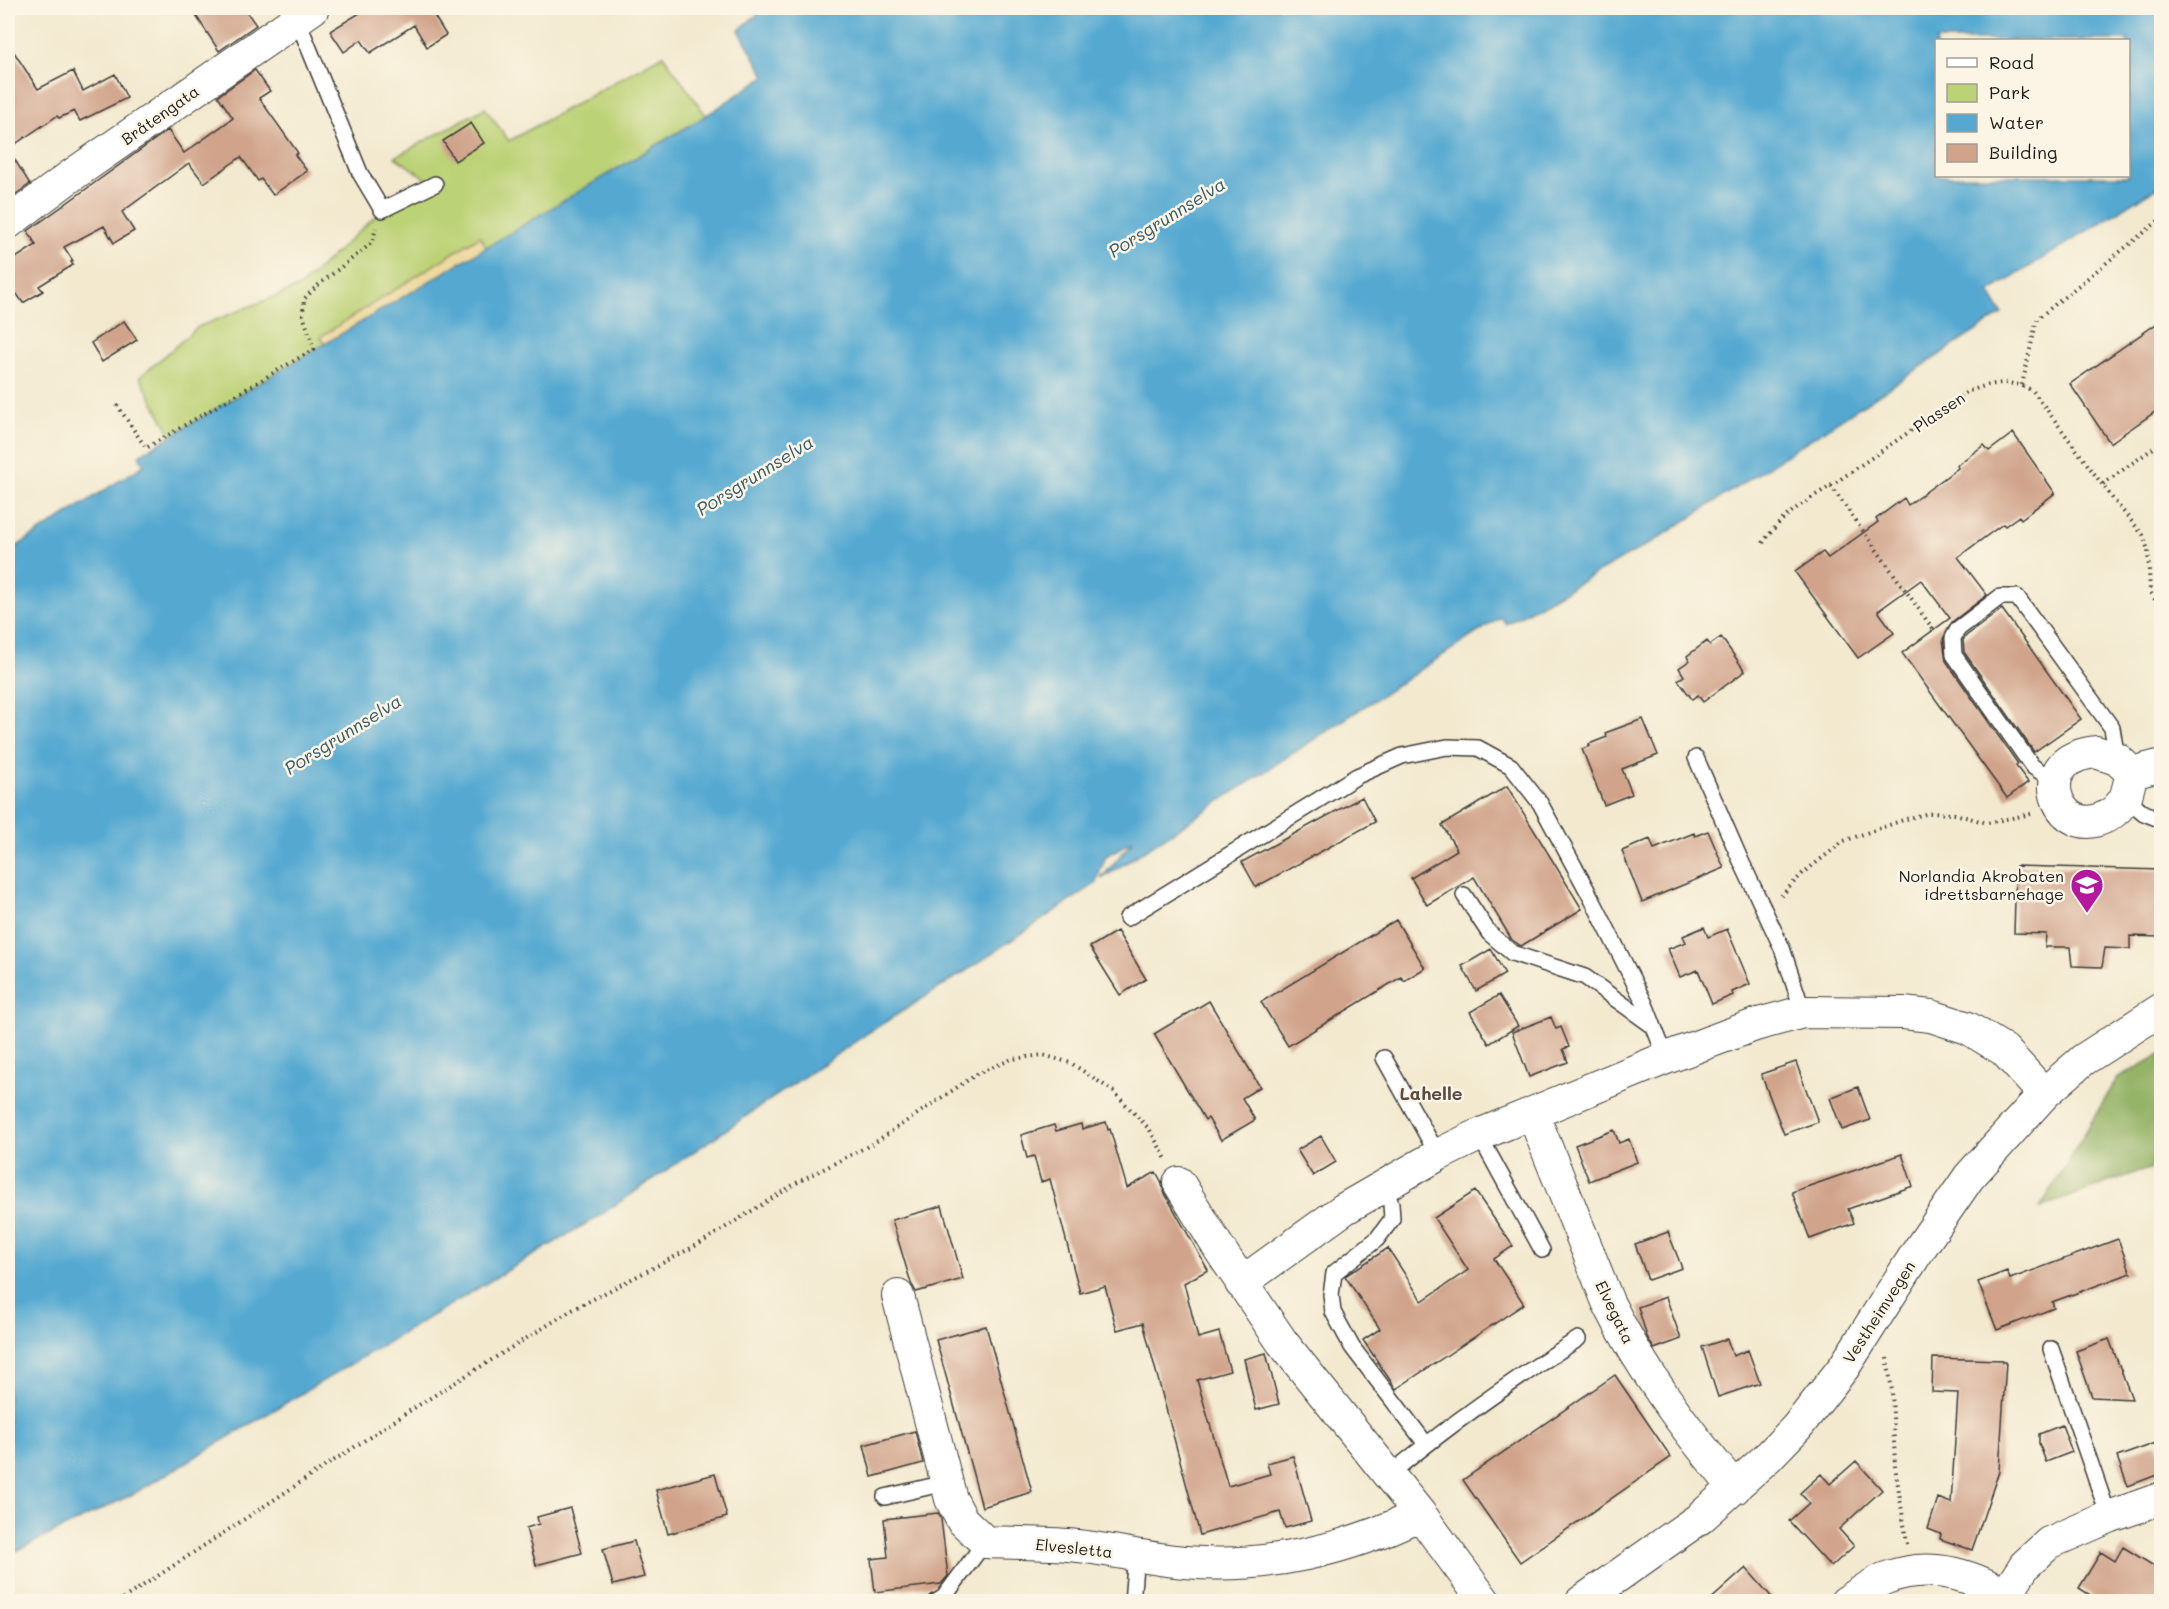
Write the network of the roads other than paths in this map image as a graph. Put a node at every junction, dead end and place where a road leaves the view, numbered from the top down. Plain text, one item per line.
1 (293, 16) edge
2 (435, 184) dead end
3 (8, 223) edge
4 (1696, 759) dead end
5 (2162, 765) edge
6 (2125, 776) junction
7 (2058, 794) junction
8 (2162, 820) edge
9 (1464, 895) dead end
10 (1127, 918) dead end
11 (2162, 1009) edge
12 (1803, 1012) junction
13 (1653, 1026) junction
14 (1384, 1058) dead end
15 (1666, 1058) junction
16 (2044, 1094) junction
17 (1533, 1114) junction
18 (1479, 1135) junction
19 (1438, 1155) junction
20 (1179, 1183) road end
21 (1384, 1186) junction
22 (1542, 1250) dead end
23 (1242, 1283) junction
24 (898, 1296) dead end
25 (1578, 1339) dead end
26 (2051, 1349) dead end
27 (1426, 1444) junction
28 (1389, 1475) junction
29 (945, 1483) junction
30 (1735, 1488) junction
31 (885, 1497) dead end
32 (2162, 1498) edge
33 (1420, 1515) junction
34 (2109, 1517) junction
35 (985, 1542) junction
36 (1136, 1554) junction
37 (2012, 1598) edge
38 (936, 1602) edge
39 (1132, 1602) edge
40 (1485, 1602) edge
41 (1581, 1602) edge
42 (1846, 1602) edge

1 - 2 lane
1 - 3 street, Bråtengata
4 - 12 lane
5 - 6 street
6 - 7 street
6 - 7 street
6 - 7 lane
6 - 8 lane
9 - 13 lane
10 - 13 lane
11 - 16 street, Vestheimvegen
12 - 15 street
12 - 16 street
13 - 15 lane
14 - 19 lane
15 - 17 street
16 - 30 street, Vestheimvegen
17 - 18 street
17 - 30 street, Elvegata
18 - 19 street
18 - 22 lane
19 - 21 street
20 - 23 street
21 - 23 street
21 - 27 lane
23 - 28 street
24 - 29 street
25 - 27 lane
26 - 34 lane
27 - 28 lane
28 - 33 street
29 - 31 lane
29 - 35 street
30 - 41 street, Vestheimvegen
32 - 34 street
33 - 36 street, Elvesletta
33 - 40 street
34 - 37 street
35 - 36 street, Elvesletta
35 - 38 lane
36 - 39 lane
37 - 42 street

